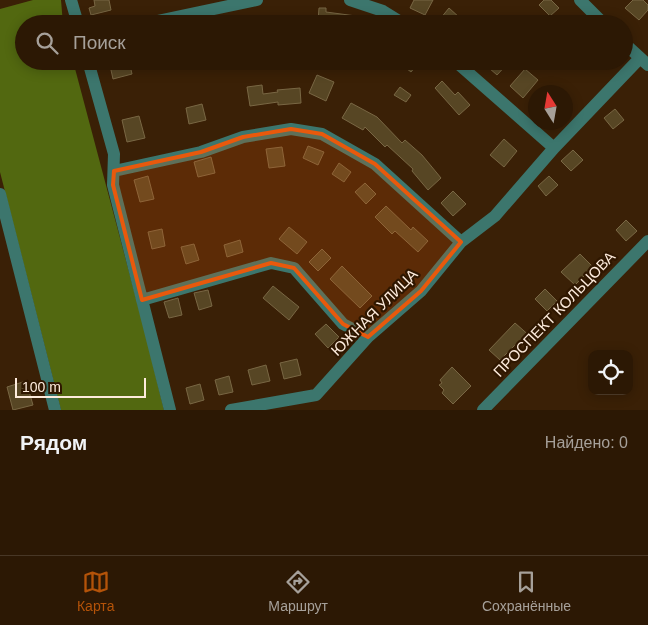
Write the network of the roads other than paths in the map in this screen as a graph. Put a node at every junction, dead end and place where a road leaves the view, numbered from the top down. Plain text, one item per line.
1 (71, 0) edge
2 (257, 0) edge
3 (350, 0) edge
4 (580, 0) edge
5 (75, 15) edge
6 (186, 15) edge
7 (389, 15) edge
8 (595, 15) edge
9 (633, 52) edge
10 (644, 62) edge
11 (91, 70) edge
12 (465, 70) edge
13 (554, 148) junction
14 (114, 171) junction
15 (0, 196) edge
16 (648, 241) edge
17 (461, 242) junction
18 (142, 300) junction
19 (368, 337) junction
20 (55, 410) edge
21 (170, 410) edge
22 (231, 410) edge
23 (482, 410) edge

1 - 5 street
2 - 6 street
3 - 7 street
4 - 8 street
9 - 10 street
10 - 13 street, ЮЖНАЯ УЛИЦА
11 - 14 street
12 - 13 street
13 - 17 street, ЮЖНАЯ УЛИЦА
14 - 17 street
14 - 18 street
15 - 20 street
16 - 23 street, ПРОСПЕКТ КОЛЬЦОВА
17 - 19 street, ЮЖНАЯ УЛИЦА
18 - 19 street
18 - 21 street
19 - 22 street, ЮЖНАЯ УЛИЦА

